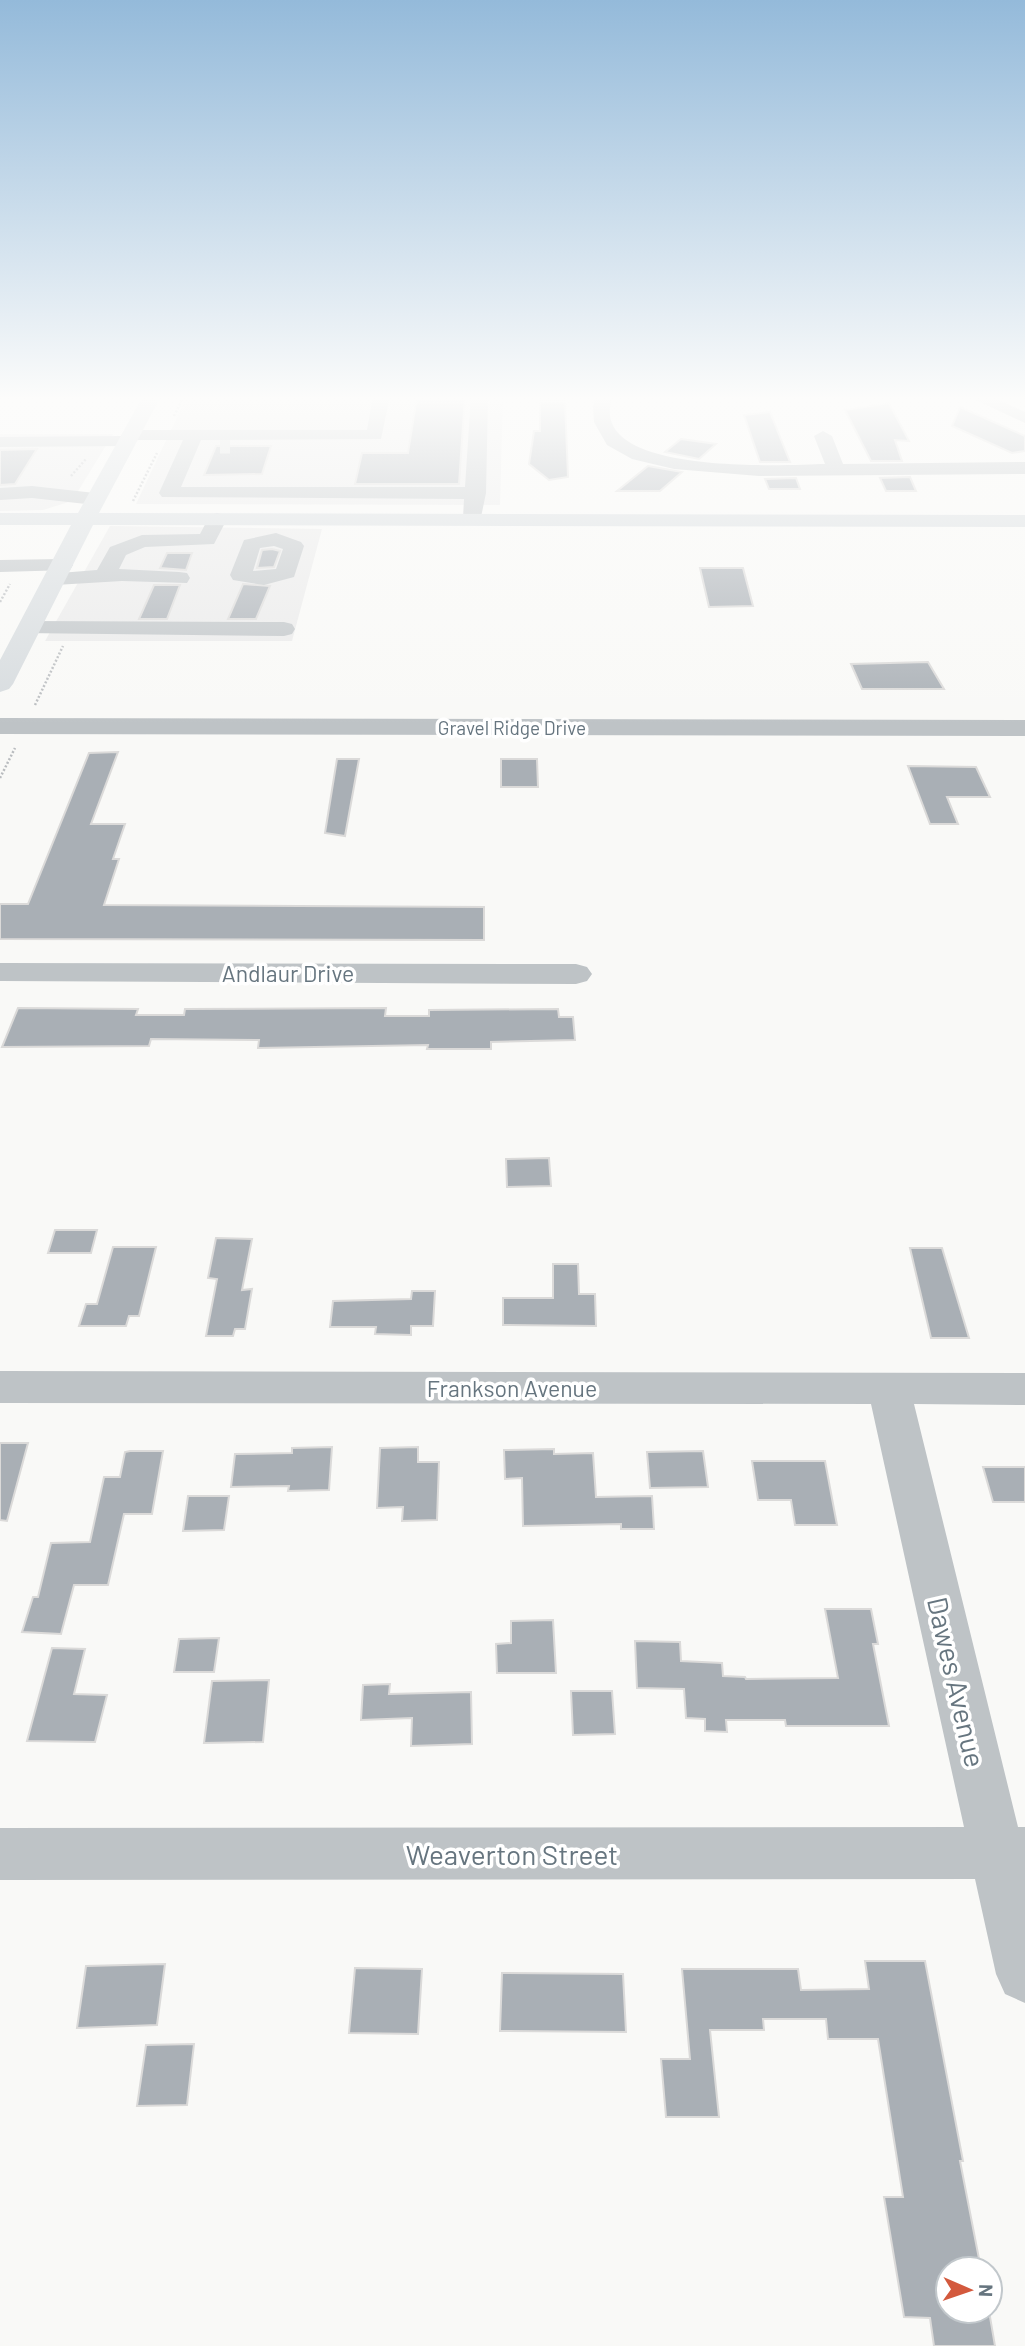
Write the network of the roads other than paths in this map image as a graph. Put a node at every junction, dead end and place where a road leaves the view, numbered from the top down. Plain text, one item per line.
1 (78, 505) edge
2 (92, 505) edge
3 (272, 505) edge
4 (474, 505) edge
5 (90, 509) junction
6 (0, 519) edge
7 (153, 519) junction
8 (217, 519) junction
9 (473, 520) junction
10 (1025, 521) edge
11 (274, 526) junction
12 (75, 540) junction
13 (142, 541) junction
14 (0, 566) edge
15 (59, 572) junction
16 (105, 576) junction
17 (179, 578) dead end
18 (30, 628) junction
19 (284, 629) dead end
20 (0, 684) edge
21 (0, 726) edge
22 (1025, 729) edge
23 (0, 972) edge
24 (576, 974) dead end
25 (0, 1387) edge
26 (889, 1389) junction
27 (1025, 1389) edge
28 (1011, 1853) edge
29 (0, 1854) edge
30 (1025, 1974) edge

1 - 5 street
2 - 5 main road
3 - 11 street
4 - 9 street
5 - 6 main road
5 - 7 main road
5 - 12 main road
7 - 8 main road
7 - 13 street
8 - 11 main road
8 - 13 street
9 - 10 main road
9 - 11 main road
12 - 13 street
12 - 15 main road
13 - 16 street
14 - 15 street
15 - 16 street
15 - 18 main road
16 - 17 street
18 - 19 street
18 - 20 main road
21 - 22 street, Gravel Ridge Drive
23 - 24 street, Andlaur Drive
25 - 26 street, Frankson Avenue
26 - 27 street, Frankson Avenue
26 - 28 street, Dawes Avenue
28 - 29 street, Weaverton Street
28 - 30 street, Dawes Avenue

